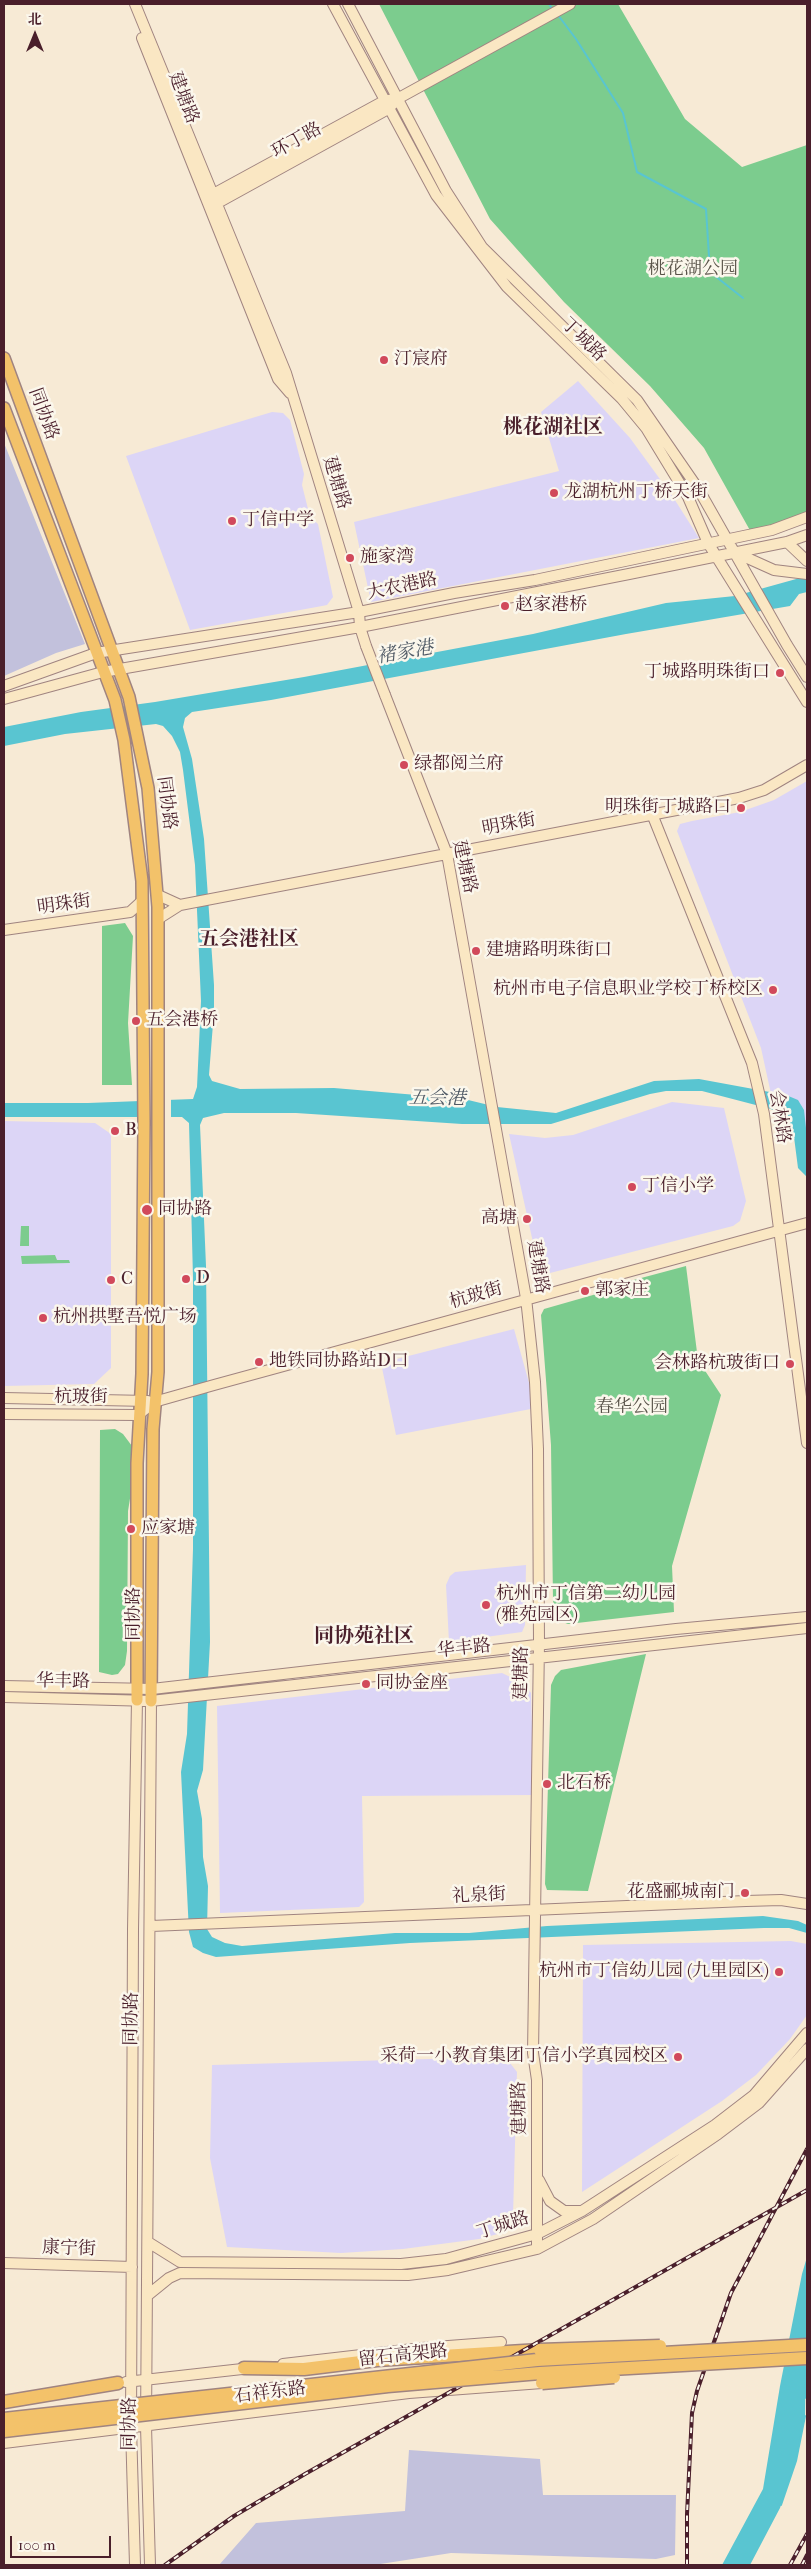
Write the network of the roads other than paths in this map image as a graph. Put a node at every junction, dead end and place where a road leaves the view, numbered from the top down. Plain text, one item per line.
1 (128, 4) edge
2 (135, 4) edge
3 (333, 4) edge
4 (348, 4) edge
5 (570, 4) edge
6 (399, 98) junction
7 (386, 105) junction
8 (210, 201) junction
9 (4, 358) edge
10 (4, 408) edge
11 (807, 517) edge
12 (807, 535) edge
13 (727, 540) junction
14 (787, 542) junction
15 (708, 543) junction
16 (733, 552) junction
17 (716, 557) junction
18 (807, 561) edge
19 (807, 574) edge
20 (359, 612) junction
21 (360, 627) junction
22 (111, 650) junction
23 (96, 653) junction
24 (119, 670) junction
25 (103, 672) junction
26 (807, 677) edge
27 (4, 686) edge
28 (4, 699) edge
29 (807, 702) edge
30 (807, 765) edge
31 (652, 814) junction
32 (447, 854) junction
33 (158, 895) junction
34 (142, 901) junction
35 (180, 905) junction
36 (130, 912) junction
37 (158, 920) junction
38 (143, 922) junction
39 (4, 930) edge
40 (807, 1223) edge
41 (779, 1230) junction
42 (526, 1298) junction
43 (4, 1398) edge
44 (140, 1400) junction
45 (154, 1402) junction
46 (4, 1414) edge
47 (138, 1415) junction
48 (807, 1443) edge
49 (807, 1617) edge
50 (807, 1628) edge
51 (539, 1644) junction
52 (538, 1658) junction
53 (4, 1686) edge
54 (217, 1687) junction
55 (137, 1695) junction
56 (152, 1695) junction
57 (4, 1697) edge
58 (807, 1904) edge
59 (534, 1910) junction
60 (151, 1926) junction
61 (807, 2033) edge
62 (807, 2048) edge
63 (537, 2174) junction
64 (582, 2211) junction
65 (537, 2234) junction
66 (148, 2242) junction
67 (537, 2249) junction
68 (4, 2263) edge
69 (132, 2267) junction
70 (148, 2295) junction
71 (500, 2342) dead end
72 (807, 2345) edge
73 (750, 2349) junction
74 (807, 2358) edge
75 (750, 2362) junction
76 (244, 2368) junction
77 (148, 2379) junction
78 (132, 2382) junction
79 (118, 2383) junction
80 (542, 2383) joint
81 (4, 2396) edge
82 (4, 2402) edge
83 (4, 2419) edge
84 (146, 2426) junction
85 (131, 2428) junction
86 (4, 2432) edge
87 (4, 2443) edge
88 (135, 2565) edge
89 (150, 2565) edge

1 - 8 main road, 建塘路
2 - 8 main road, 建塘路
3 - 7 main road, 丁城路
4 - 6 main road, 丁城路
5 - 6 main road, 环丁路
6 - 7 main road, 环丁路
6 - 13 main road, 丁城路
7 - 8 main road, 环丁路
7 - 15 main road, 丁城路
8 - 20 main road, 建塘路
9 - 22 main road, 同协路
10 - 23 main road, 同协路
11 - 13 main road, 大农港路
12 - 14 main road, 大农港路
13 - 15 main road, 大农港路
13 - 16 main road, 丁城路
14 - 16 main road, 大农港路
14 - 18 main road
15 - 17 main road, 丁城路
15 - 20 main road, 大农港路
16 - 17 main road, 大农港路
16 - 19 main road
16 - 26 main road, 丁城路
17 - 21 main road, 大农港路
17 - 29 main road, 丁城路
20 - 21 main road, 建塘路
20 - 22 main road, 大农港路
21 - 24 main road, 大农港路
21 - 32 main road, 建塘路, bridge
22 - 23 main road, 大农港路
22 - 24 main road, 同协路
23 - 25 main road, 同协路
23 - 27 main road, 大农港路
24 - 25 main road, 大农港路
24 - 33 main road, 同协路
25 - 28 main road, 大农港路
25 - 34 main road, 同协路
30 - 31 main road, 明珠街
31 - 32 main road, 明珠街
31 - 41 main road, 会林路
32 - 35 main road, 明珠街
32 - 42 main road, 建塘路
33 - 35 main road
33 - 37 main road, 同协路
34 - 36 main road
34 - 38 main road, 同协路
35 - 37 main road, 明珠街
36 - 38 main road
36 - 39 main road, 明珠街
37 - 45 main road, 同协路
38 - 44 main road, 同协路
40 - 41 main road, 杭玻街
41 - 42 main road, 杭玻街
41 - 48 main road, 会林路
42 - 45 main road, 杭玻街
42 - 51 main road, 建塘路
43 - 44 main road, 杭玻街
44 - 45 main road, 杭玻街
44 - 47 main road, 同协路
45 - 47 main road, 杭玻街
45 - 56 main road, 同协路
46 - 47 main road, 杭玻街
47 - 55 main road, 同协路
49 - 51 main road, 华丰路
50 - 52 main road, 华丰路
51 - 52 main road, 建塘路
51 - 54 main road, 华丰路
52 - 54 main road, 华丰路
52 - 59 main road, 建塘路
53 - 55 main road, 华丰路
54 - 56 main road, 华丰路
54 - 56 main road, 华丰路
55 - 56 main road, 华丰路
55 - 57 main road, 华丰路
55 - 69 main road, 同协路
56 - 60 main road, 同协路
58 - 59 main road, 礼泉街
59 - 60 main road, 礼泉街
59 - 63 main road, 建塘路
60 - 66 main road, 同协路
61 - 64 main road, 丁城路
62 - 67 main road, 丁城路
63 - 64 main road, 建塘路
63 - 65 main road, 建塘路
64 - 65 main road, 丁城路
65 - 66 main road, 丁城路
65 - 67 main road, 建塘路
66 - 70 main road, 同协路
67 - 70 main road, 丁城路
68 - 69 main road, 康宁街
69 - 78 main road, 同协路
70 - 77 main road, 同协路
71 - 76 main road, 石祥东路
72 - 73 highway, 留石高架路, bridge
73 - 76 highway, bridge
73 - 83 highway, 留石高架路, bridge
74 - 75 highway, 留石高架路, bridge
75 - 80 highway, bridge
75 - 86 highway, 留石高架路, bridge
76 - 77 main road, 石祥东路
77 - 78 main road, 石祥东路
77 - 84 main road, 同协路
78 - 79 main road, 石祥东路
78 - 85 main road, 同协路
79 - 81 main road, 石祥东路
79 - 82 highway
80 - 84 main road, 石祥东路
84 - 85 main road, 石祥东路
84 - 89 main road, 同协路
85 - 87 main road, 石祥东路
85 - 88 main road, 同协路

